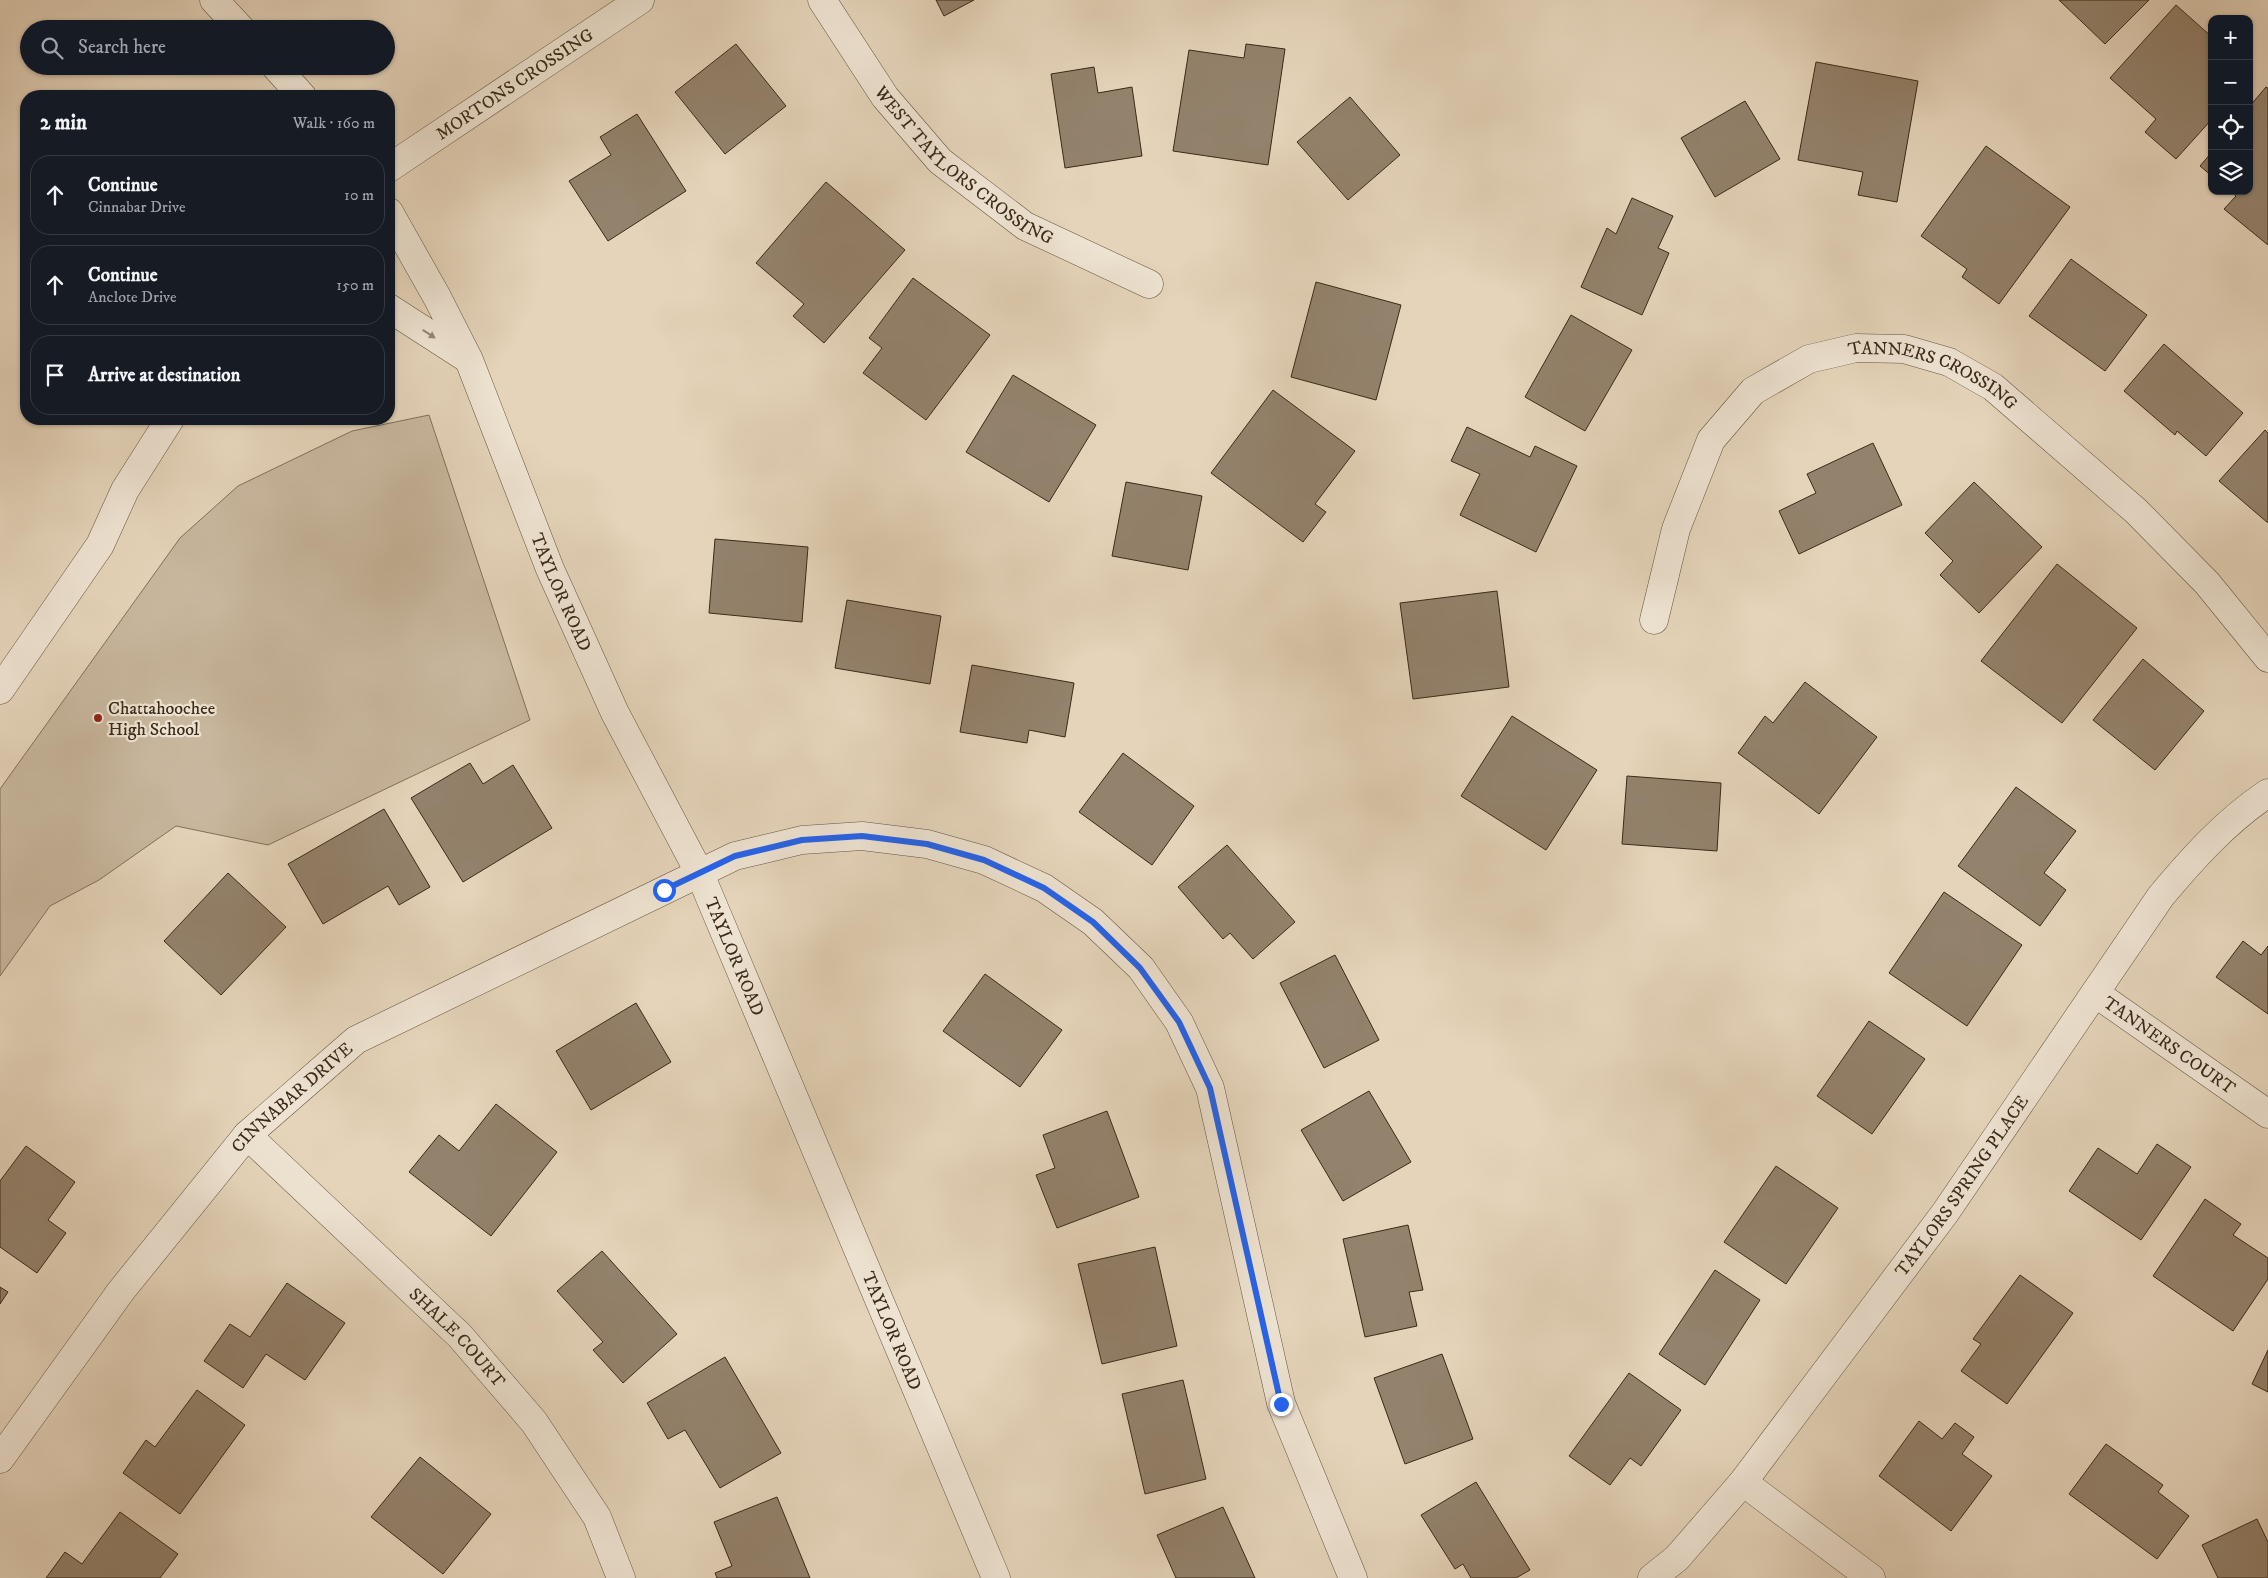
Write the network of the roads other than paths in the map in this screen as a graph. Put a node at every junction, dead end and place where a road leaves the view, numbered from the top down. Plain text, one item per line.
1 (214, 0) edge
2 (640, 0) edge
3 (822, 0) edge
4 (233, 20) edge
5 (283, 75) edge
6 (297, 90) edge
7 (395, 164) edge
8 (395, 223) edge
9 (1149, 284) dead end
10 (395, 312) edge
11 (469, 360) junction
12 (166, 425) edge
13 (1654, 620) dead end
14 (2268, 658) edge
15 (0, 690) edge
16 (2268, 793) edge
17 (700, 874) junction
18 (2095, 994) junction
19 (2268, 1114) edge
20 (247, 1135) junction
21 (0, 1459) edge
22 (1743, 1482) junction
23 (621, 1578) edge
24 (996, 1578) edge
25 (1353, 1578) edge
26 (1652, 1578) edge
27 (1871, 1578) edge

1 - 4 street
2 - 7 street, MORTONS CROSSING
3 - 9 street, WEST TAYLORS CROSSING
5 - 6 street
8 - 11 street, TAYLOR ROAD
10 -> 11 street
11 - 17 street, TAYLOR ROAD
12 - 15 street
13 - 14 street, TANNERS CROSSING
16 - 18 street, TAYLORS SPRING PLACE
17 - 20 street, CINNABAR DRIVE
17 - 24 street, TAYLOR ROAD
17 - 25 street, CINNABAR DRIVE
18 - 19 street, TANNERS COURT
18 - 22 street, TAYLORS SPRING PLACE
20 - 21 street, CINNABAR DRIVE
20 - 23 street, SHALE COURT
22 - 26 street, TAYLORS SPRING PLACE
22 - 27 street

